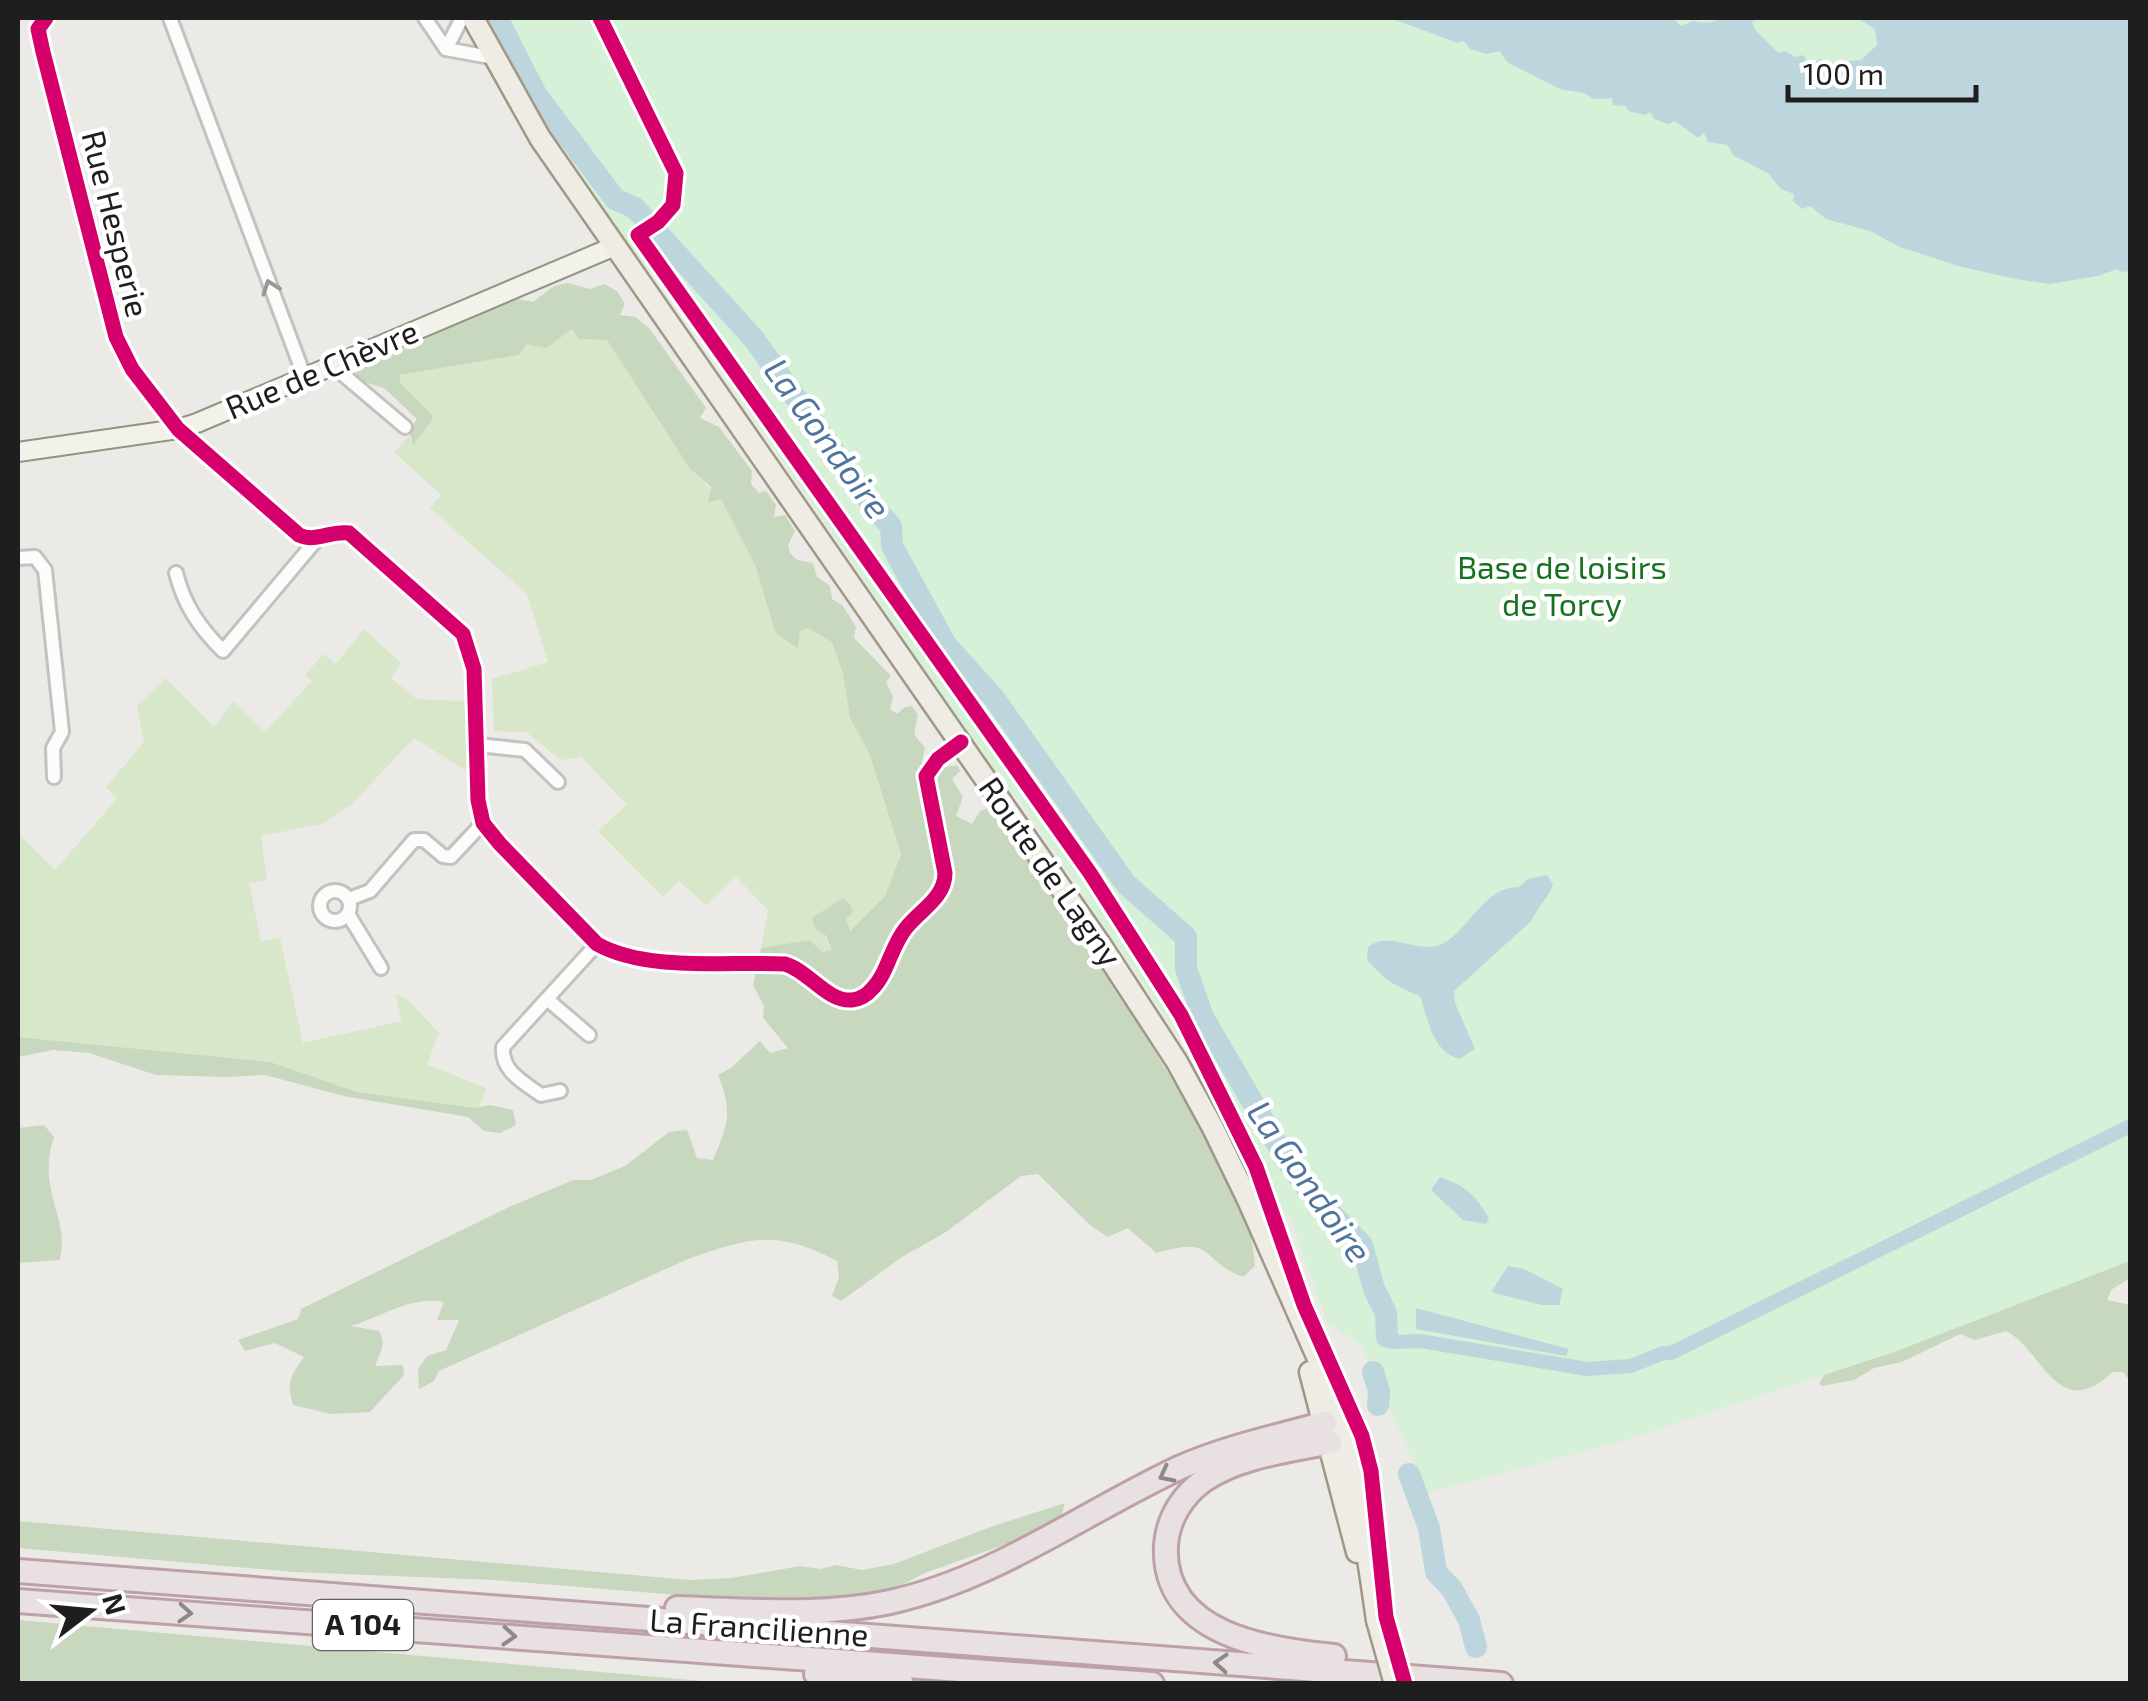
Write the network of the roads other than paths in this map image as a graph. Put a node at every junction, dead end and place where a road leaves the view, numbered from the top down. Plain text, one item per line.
1 (46, 18) edge
2 (170, 18) edge
3 (424, 18) edge
4 (462, 18) edge
5 (473, 18) edge
6 (446, 49) junction
7 (495, 58) junction
8 (615, 246) junction
9 (332, 366) junction
10 (305, 378) junction
11 (405, 427) dead end
12 (178, 429) junction
13 (18, 452) edge
14 (318, 538) junction
15 (18, 558) edge
16 (176, 573) dead end
17 (961, 742) junction
18 (478, 745) junction
19 (54, 777) dead end
20 (558, 782) dead end
21 (483, 822) junction
22 (349, 899) junction
23 (348, 914) junction
24 (597, 944) junction
25 (381, 968) dead end
26 (547, 999) junction
27 (588, 1035) dead end
28 (560, 1091) dead end
29 (1337, 1434) junction
30 (18, 1572) edge
31 (18, 1601) edge
32 (594, 1616) junction
33 (708, 1650) junction
34 (1458, 1680) junction
35 (902, 1684) edge
36 (1152, 1684) edge
37 (1395, 1684) edge
38 (1502, 1684) edge

1 - 12 street, Rue Hesperie
10 -> 2 street
3 - 6 street
4 - 6 street
5 - 7 main road
6 - 7 street
7 - 8 main road, Route de Lagny
8 - 9 street, Rue de Chèvre
8 - 17 main road, Route de Lagny
9 - 10 street, Rue de Chèvre
9 - 11 street
10 - 12 street, Rue de Chèvre
12 - 13 street, Rue de Chèvre
12 - 14 street, Rue Hesperie
14 - 16 street
14 - 18 street, Rue Hesperie
15 - 19 street
17 - 24 street
17 - 29 main road, Route de Lagny
18 - 20 street
18 - 21 street, Rue Hesperie
21 - 22 street
21 - 24 street
22 - 23 street
22 - 23 street
23 - 25 street
24 - 26 street
26 - 27 street
26 - 28 street
29 -> 32 highway
29 - 34 highway
29 - 37 main road, Route de Lagny, bridge
30 - 32 highway, La Francilienne / A 104
31 -> 33 highway, La Francilienne / A 104
34 -> 32 highway, La Francilienne / A 104
33 - 35 highway
33 - 36 highway, La Francilienne / A 104
34 - 38 highway, La Francilienne / A 104

